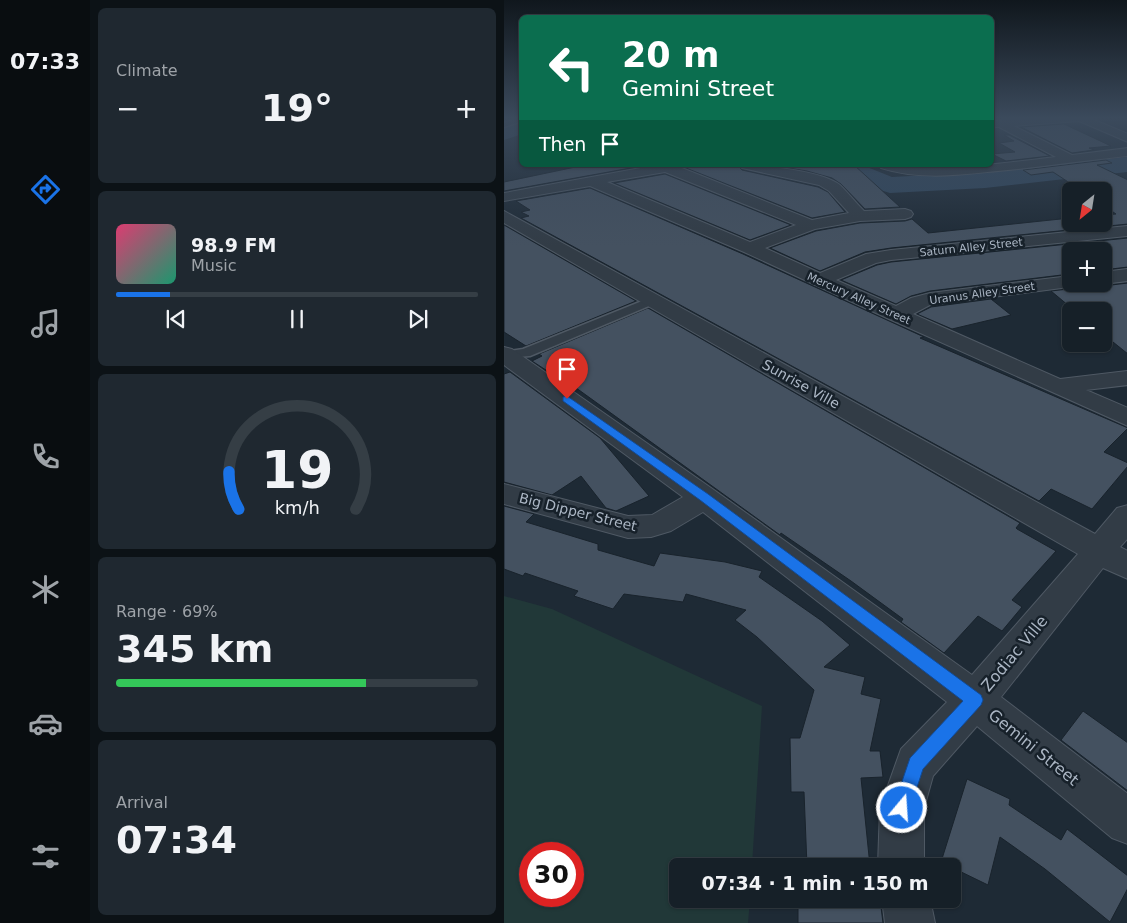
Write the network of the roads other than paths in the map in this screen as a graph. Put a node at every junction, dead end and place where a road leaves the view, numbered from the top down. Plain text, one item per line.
1 (1062, 160) edge
2 (994, 166) edge
3 (667, 167) edge
4 (675, 167) edge
5 (756, 167) edge
6 (963, 167) edge
7 (891, 168) edge
8 (940, 168) edge
9 (588, 180) junction
10 (504, 197) edge
11 (905, 214) dead end
12 (504, 216) edge
13 (860, 216) junction
14 (811, 225) junction
15 (1127, 231) edge
16 (750, 248) junction
17 (1127, 275) edge
18 (1112, 277) edge
19 (819, 280) junction
20 (1062, 283) edge
21 (652, 301) junction
22 (896, 315) junction
23 (504, 355) edge
24 (1127, 378) edge
25 (1056, 386) junction
26 (1127, 418) edge
27 (504, 494) edge
28 (704, 497) junction
29 (1127, 516) edge
30 (1113, 559) edge
31 (975, 700) junction
32 (1127, 822) edge
33 (901, 858) edge
34 (908, 908) edge
35 (910, 923) edge

1 - 2 street
3 - 9 street
4 - 14 street
5 - 13 street
6 - 8 street
7 - 8 street
9 - 10 street
9 - 16 street, Mercury Alley Street
11 - 13 street
12 - 21 street, Sunrise Ville
13 - 14 street
14 - 16 street
15 - 19 street, Saturn Alley Street
16 - 19 street, Mercury Alley Street
17 - 18 street
19 - 22 street, Mercury Alley Street
20 - 22 street, Uranus Alley Street
21 - 23 lane
21 - 30 street, Sunrise Ville
22 - 25 street, Mercury Alley Street
23 - 28 street, Gemini Street
24 - 25 street
25 - 26 street, Mercury Alley Street
27 - 28 street, Big Dipper Street
28 - 31 street, Gemini Street
29 - 30 street, Zodiac Ville
30 - 31 street, Zodiac Ville
31 - 32 street, Gemini Street
31 - 33 street, Zodiac Ville
34 - 35 street

